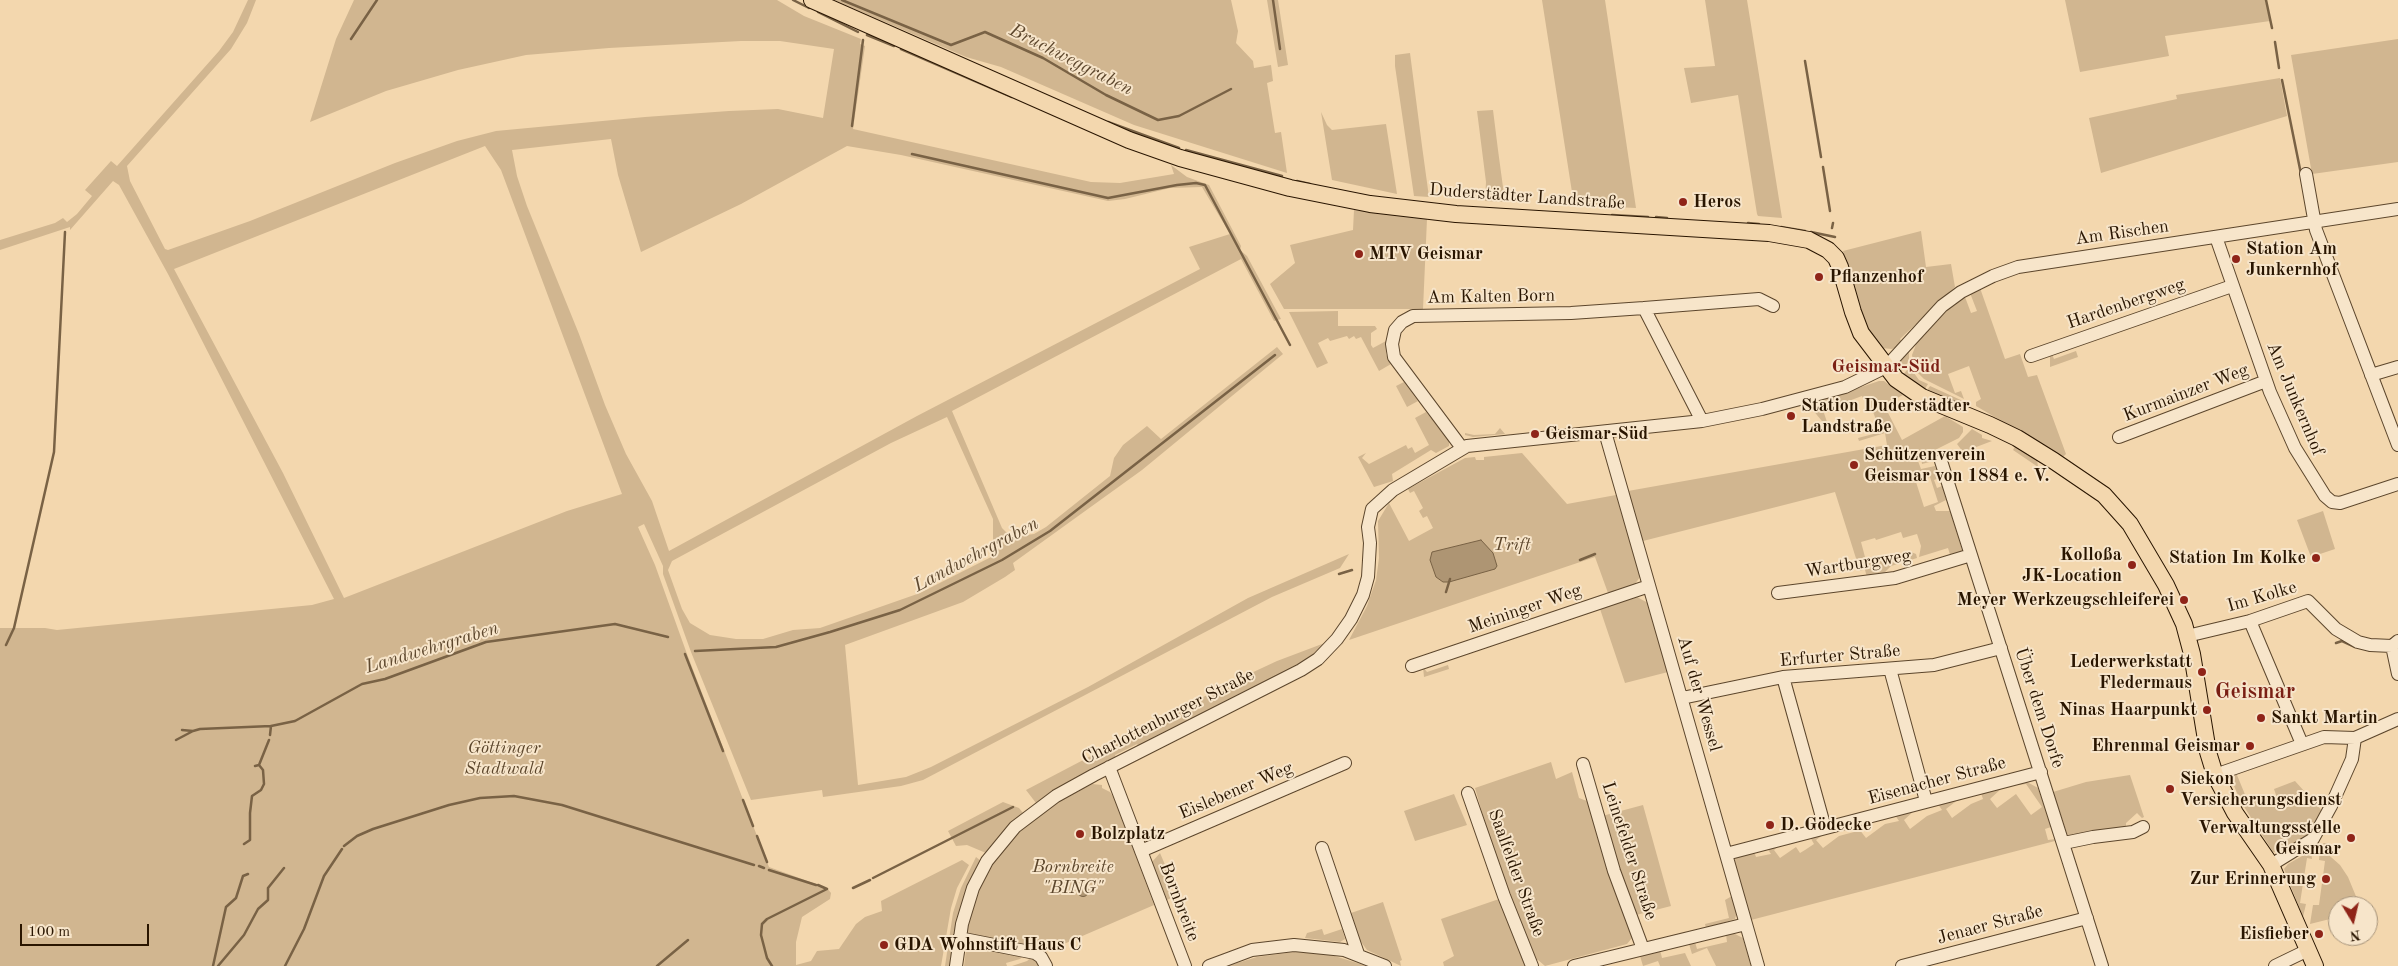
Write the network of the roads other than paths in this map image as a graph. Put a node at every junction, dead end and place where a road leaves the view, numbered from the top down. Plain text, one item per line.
1 (812, 0) edge
2 (2306, 174) dead end
3 (2398, 209) edge
4 (2314, 222) junction
5 (2216, 237) junction
6 (2232, 286) junction
7 (1773, 306) dead end
8 (1644, 308) junction
9 (2031, 356) dead end
10 (1886, 367) junction
11 (2398, 367) edge
12 (2371, 375) junction
13 (2266, 381) junction
14 (1702, 421) junction
15 (1605, 432) junction
16 (2119, 437) dead end
17 (2398, 445) edge
18 (1462, 448) junction
19 (1941, 461) dead end
20 (2398, 484) edge
21 (1971, 555) junction
22 (1649, 586) junction
23 (1778, 593) dead end
24 (2250, 621) junction
25 (2188, 636) junction
26 (2395, 643) edge
27 (2001, 648) junction
28 (1412, 666) dead end
29 (1890, 669) junction
30 (2398, 674) edge
31 (1783, 677) junction
32 (1682, 698) junction
33 (2398, 718) edge
34 (2355, 738) junction
35 (2302, 744) junction
36 (1346, 763) dead end
37 (1583, 764) dead end
38 (1109, 767) junction
39 (2041, 772) junction
40 (2215, 775) junction
41 (1468, 792) dead end
42 (1926, 801) junction
43 (2143, 826) dead end
44 (1825, 828) junction
45 (2064, 843) junction
46 (1322, 848) dead end
47 (1141, 851) junction
48 (1726, 854) junction
49 (2271, 865) junction
50 (2087, 918) junction
51 (1746, 924) junction
52 (959, 938) junction
53 (1643, 949) junction
54 (2308, 950) junction
55 (1358, 954) junction
56 (956, 966) edge
57 (1046, 966) edge
58 (1185, 966) edge
59 (1209, 966) edge
60 (1385, 966) edge
61 (1532, 966) edge
62 (1574, 966) edge
63 (1758, 966) edge
64 (1902, 966) edge
65 (2102, 966) edge
66 (2275, 966) edge
67 (2315, 966) edge

1 - 10 main road, Duderstädter Landstraße
2 - 4 street
3 - 4 street, Am Rischen
4 - 5 street, Am Rischen
4 - 12 street
5 - 6 street, Am Junkernhof
5 - 10 street, Am Rischen
6 - 9 street, Hardenbergweg
6 - 13 street, Am Junkernhof
7 - 8 street, Am Kalten Born
8 - 14 street
8 - 18 street, Am Kalten Born
10 - 14 street
10 - 25 main road, Duderstädter Landstraße
11 - 12 street
12 - 17 street
13 - 16 street, Kurmainzer Weg
13 - 20 street, Am Junkernhof
14 - 15 street
15 - 18 street
15 - 22 street, Auf der Wessel
18 - 38 street, Charlottenburger Straße
19 - 21 street, Über dem Dorfe
21 - 23 street, Wartburgweg
21 - 27 street, Über dem Dorfe
22 - 28 street, Meininger Weg
22 - 32 street, Auf der Wessel
24 - 25 street, Im Kolke
24 - 26 street, Im Kolke
24 - 35 street
25 - 40 main road, Duderstädter Landstraße
26 - 30 street, Im Kolke
27 - 29 street, Erfurter Straße
27 - 39 street, Über dem Dorfe
29 - 31 street, Erfurter Straße
29 - 42 street
31 - 32 street, Erfurter Straße
31 - 44 street
32 - 48 street, Auf der Wessel
33 - 34 street
34 - 35 street
34 - 49 street
35 - 40 street
36 - 47 street, Eislebener Weg
37 - 53 street, Leinefelder Straße
38 - 47 street, Bornbreite
38 - 52 street, Charlottenburger Straße
39 - 42 street, Eisenacher Straße
39 - 45 street, Über dem Dorfe
40 - 49 main road, Duderstädter Landstraße
41 - 61 street, Saalfelder Straße
42 - 44 street, Eisenacher Straße
43 - 45 street
44 - 48 street, Eisenacher Straße
45 - 50 street, Über dem Dorfe
46 - 55 street
47 - 58 street, Bornbreite
48 - 51 street, Auf der Wessel
49 - 54 main road, Duderstädter Landstraße
50 - 64 street, Jenaer Straße
50 - 65 street, Über dem Dorfe
51 - 53 street
51 - 63 street, Auf der Wessel
52 - 56 street, Charlottenburger Straße
52 - 57 street
53 - 62 street
54 - 66 street
54 - 67 main road, Duderstädter Landstraße
55 - 59 street
55 - 60 street

